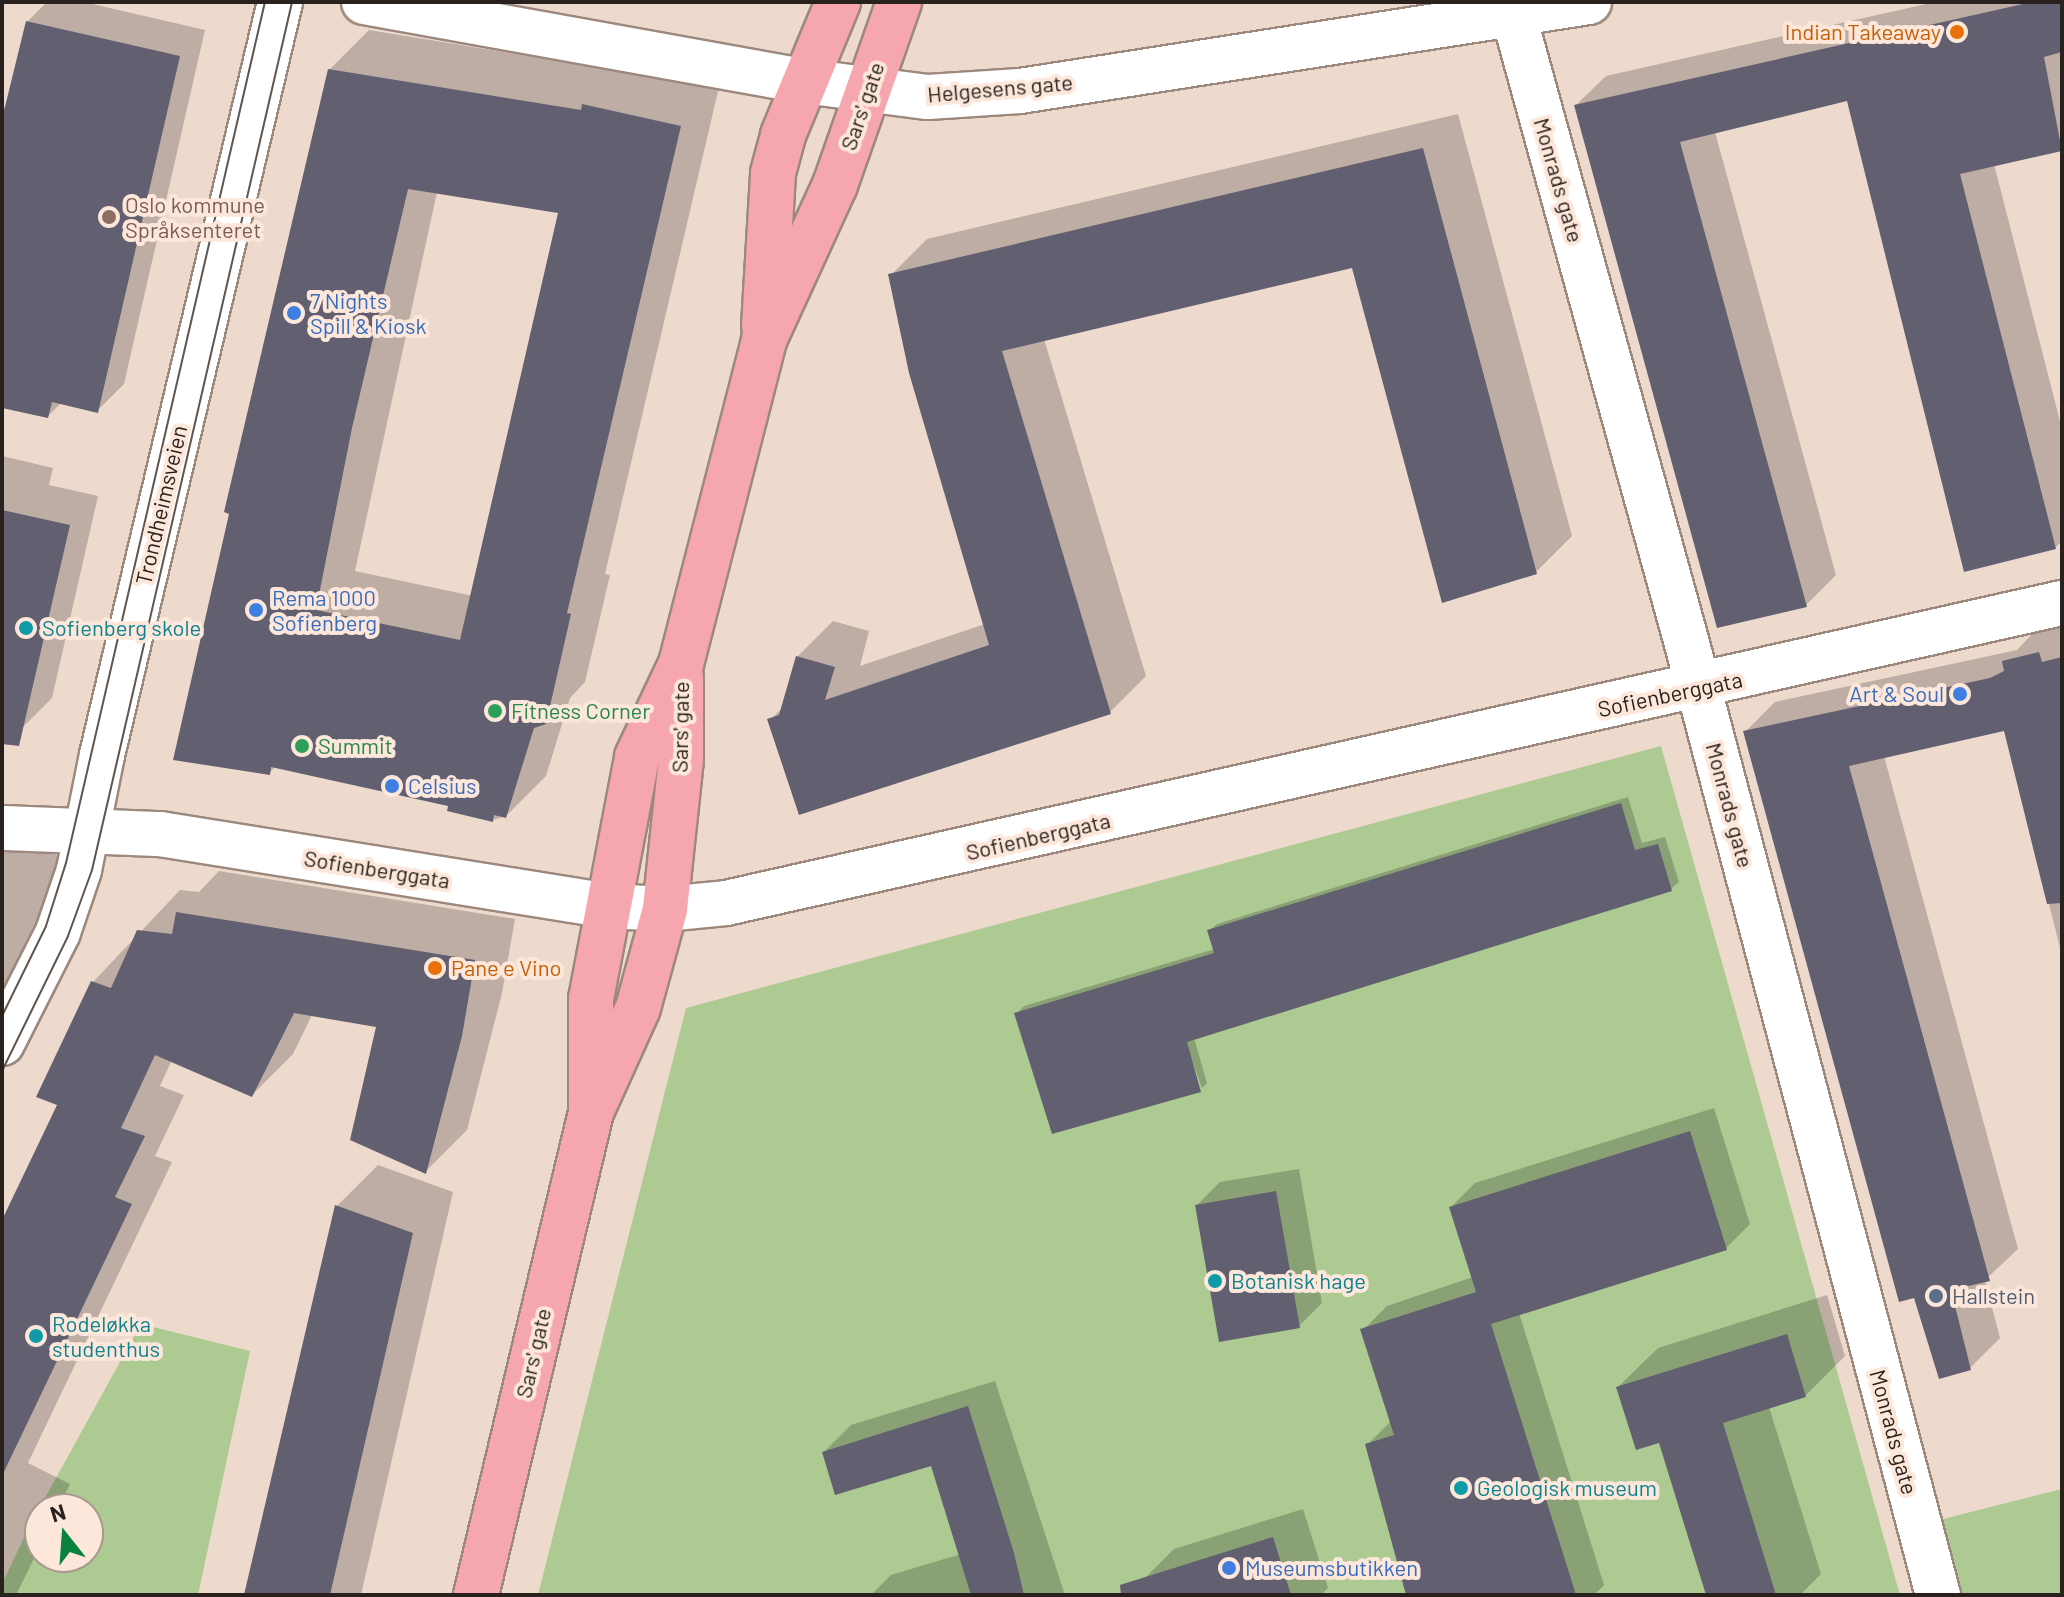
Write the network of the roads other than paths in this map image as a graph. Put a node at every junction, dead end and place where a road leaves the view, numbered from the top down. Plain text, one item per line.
1 (280, 2) edge
2 (364, 2) edge
3 (838, 2) edge
4 (899, 2) edge
5 (1589, 2) edge
6 (1512, 10) edge
7 (804, 81) junction
8 (867, 91) junction
9 (764, 340) junction
10 (2062, 603) edge
11 (681, 664) junction
12 (1699, 686) junction
13 (2, 828) edge
14 (85, 828) junction
15 (609, 906) junction
16 (665, 909) junction
17 (2, 1043) edge
18 (591, 1112) junction
19 (476, 1595) edge
20 (1938, 1595) edge

1 - 14 street, Trondheimsveien
2 - 7 street, Helgesens gate
3 - 7 main road, Sars' gate
4 - 8 main road, Sars' gate
5 - 6 street, Helgesens gate
6 - 8 street, Helgesens gate
6 - 12 street, Monrads gate
7 - 8 street, Helgesens gate
7 - 9 main road, Sars' gate
8 - 9 main road, Sars' gate
9 - 11 main road, Sars' gate
10 - 12 street, Sofienberggata
11 - 15 main road, Sars' gate
11 - 16 main road, Sars' gate
12 - 16 street, Sofienberggata
12 - 20 street, Monrads gate
13 - 14 street, Sofienberggata
14 - 15 street, Sofienberggata
14 - 17 street, Trondheimsveien
15 - 16 street, Sofienberggata
15 - 18 main road, Sars' gate
16 - 18 main road, Sars' gate
18 - 19 main road, Sars' gate

